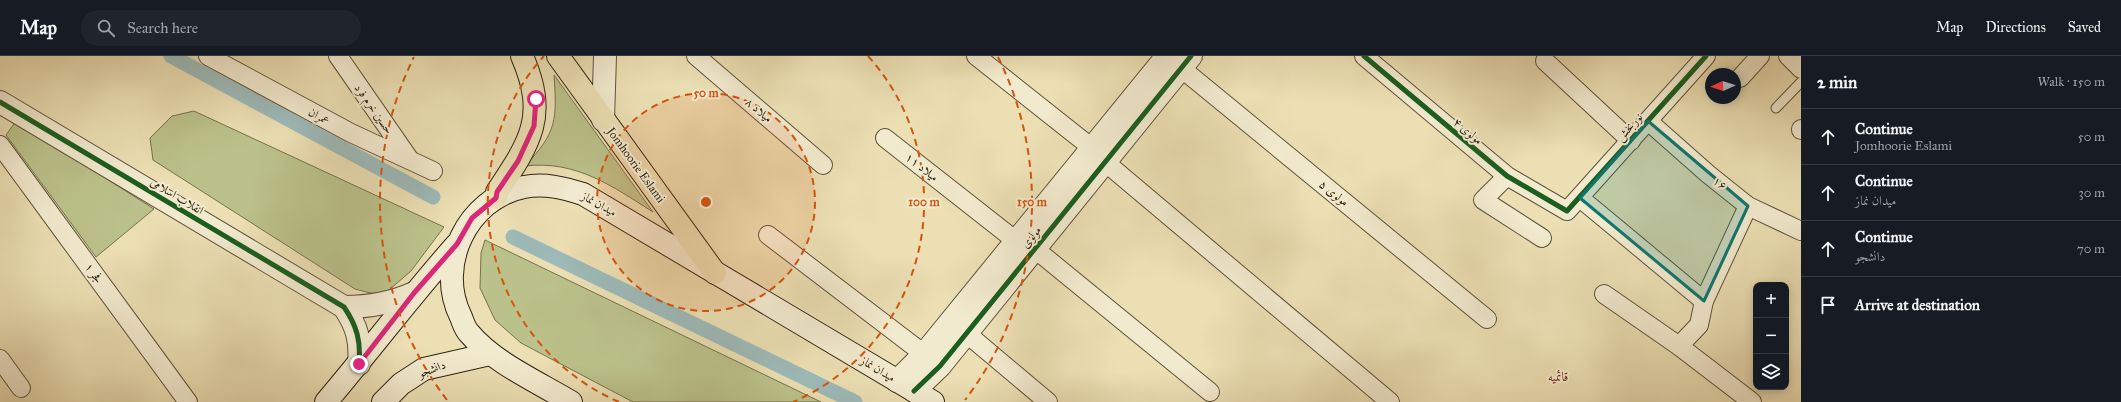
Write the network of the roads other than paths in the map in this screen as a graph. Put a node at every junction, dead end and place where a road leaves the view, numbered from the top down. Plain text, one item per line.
1 (208, 56) edge
2 (338, 56) edge
3 (522, 56) edge
4 (558, 56) edge
5 (605, 56) edge
6 (696, 56) edge
7 (976, 56) edge
8 (1364, 56) edge
9 (1760, 56) edge
10 (1788, 56) edge
11 (1705, 57) edge
12 (1180, 60) edge
13 (1545, 61) dead end
14 (1801, 69) edge
15 (1741, 77) edge
16 (1801, 82) edge
17 (1776, 108) dead end
18 (4, 109) edge
19 (603, 120) junction
20 (1648, 121) junction
21 (885, 138) dead end
22 (1631, 141) junction
23 (0, 145) edge
24 (1099, 155) junction
25 (410, 161) junction
26 (823, 165) dead end
27 (433, 171) dead end
28 (1507, 176) junction
29 (496, 198) junction
30 (1580, 198) junction
31 (1748, 206) junction
32 (1567, 212) joint
33 (1801, 230) edge
34 (768, 235) dead end
35 (1542, 238) dead end
36 (457, 244) junction
37 (1025, 245) junction
38 (715, 273) junction
39 (414, 293) junction
40 (1604, 294) dead end
41 (1704, 301) junction
42 (344, 307) junction
43 (1487, 319) dead end
44 (966, 333) junction
45 (1679, 346) junction
46 (490, 354) junction
47 (0, 359) edge
48 (932, 360) junction
49 (359, 364) junction
50 (906, 386) junction
51 (21, 388) dead end
52 (1210, 392) dead end
53 (188, 402) edge
54 (326, 402) edge
55 (383, 402) edge
56 (571, 402) edge
57 (933, 402) edge
58 (1048, 402) edge
59 (1390, 402) edge
60 (1752, 402) edge

1 - 25 street, عمران
2 - 25 street, حسین خرم فرد
3 - 29 main road
4 - 19 main road, Jomhoorie Eslami
5 - 19 street
6 - 26 street, میلاد ۸
7 - 24 street
8 - 28 street, مولوی ۴
9 - 15 street
10 - 14 street
11 - 20 street, نوربخش
12 - 24 street, مولوی
12 - 43 street, مولوی ۵
13 - 22 street
16 - 17 lane
18 - 42 street, انقلاب اسلامی
19 - 38 main road, Jomhoorie Eslami
20 - 22 street, نوربخش
20 - 31 street, ۱۶
21 - 37 street, میلاد ۱۱
22 - 30 street, نوربخش
23 - 53 street, فجر ۱
24 - 37 street, مولوی
24 - 59 street
25 - 27 street, عمران
28 - 32 street, مولوی ۴
28 - 35 street
29 - 36 street, میدان نماز
29 - 38 street, میدان نماز
30 - 32 street, نوربخش
30 - 41 street
31 - 33 street, ۱۶
31 - 41 street
34 - 48 street
36 - 39 street
36 - 46 street, میدان نماز
37 - 44 street, مولوی
37 - 48 street, مولوی
37 - 52 street, میلاد ۱۱
38 - 50 street, میدان نماز
39 - 42 street
39 - 49 street
40 - 45 street
41 - 45 street
42 - 49 street
44 - 48 street, مولوی
44 - 58 street
45 - 60 street
46 - 55 street, دانشجو
46 - 56 street, میدان نماز
47 - 51 street
48 - 50 street, مولوی
49 - 54 street
50 - 57 street, میدان نماز

